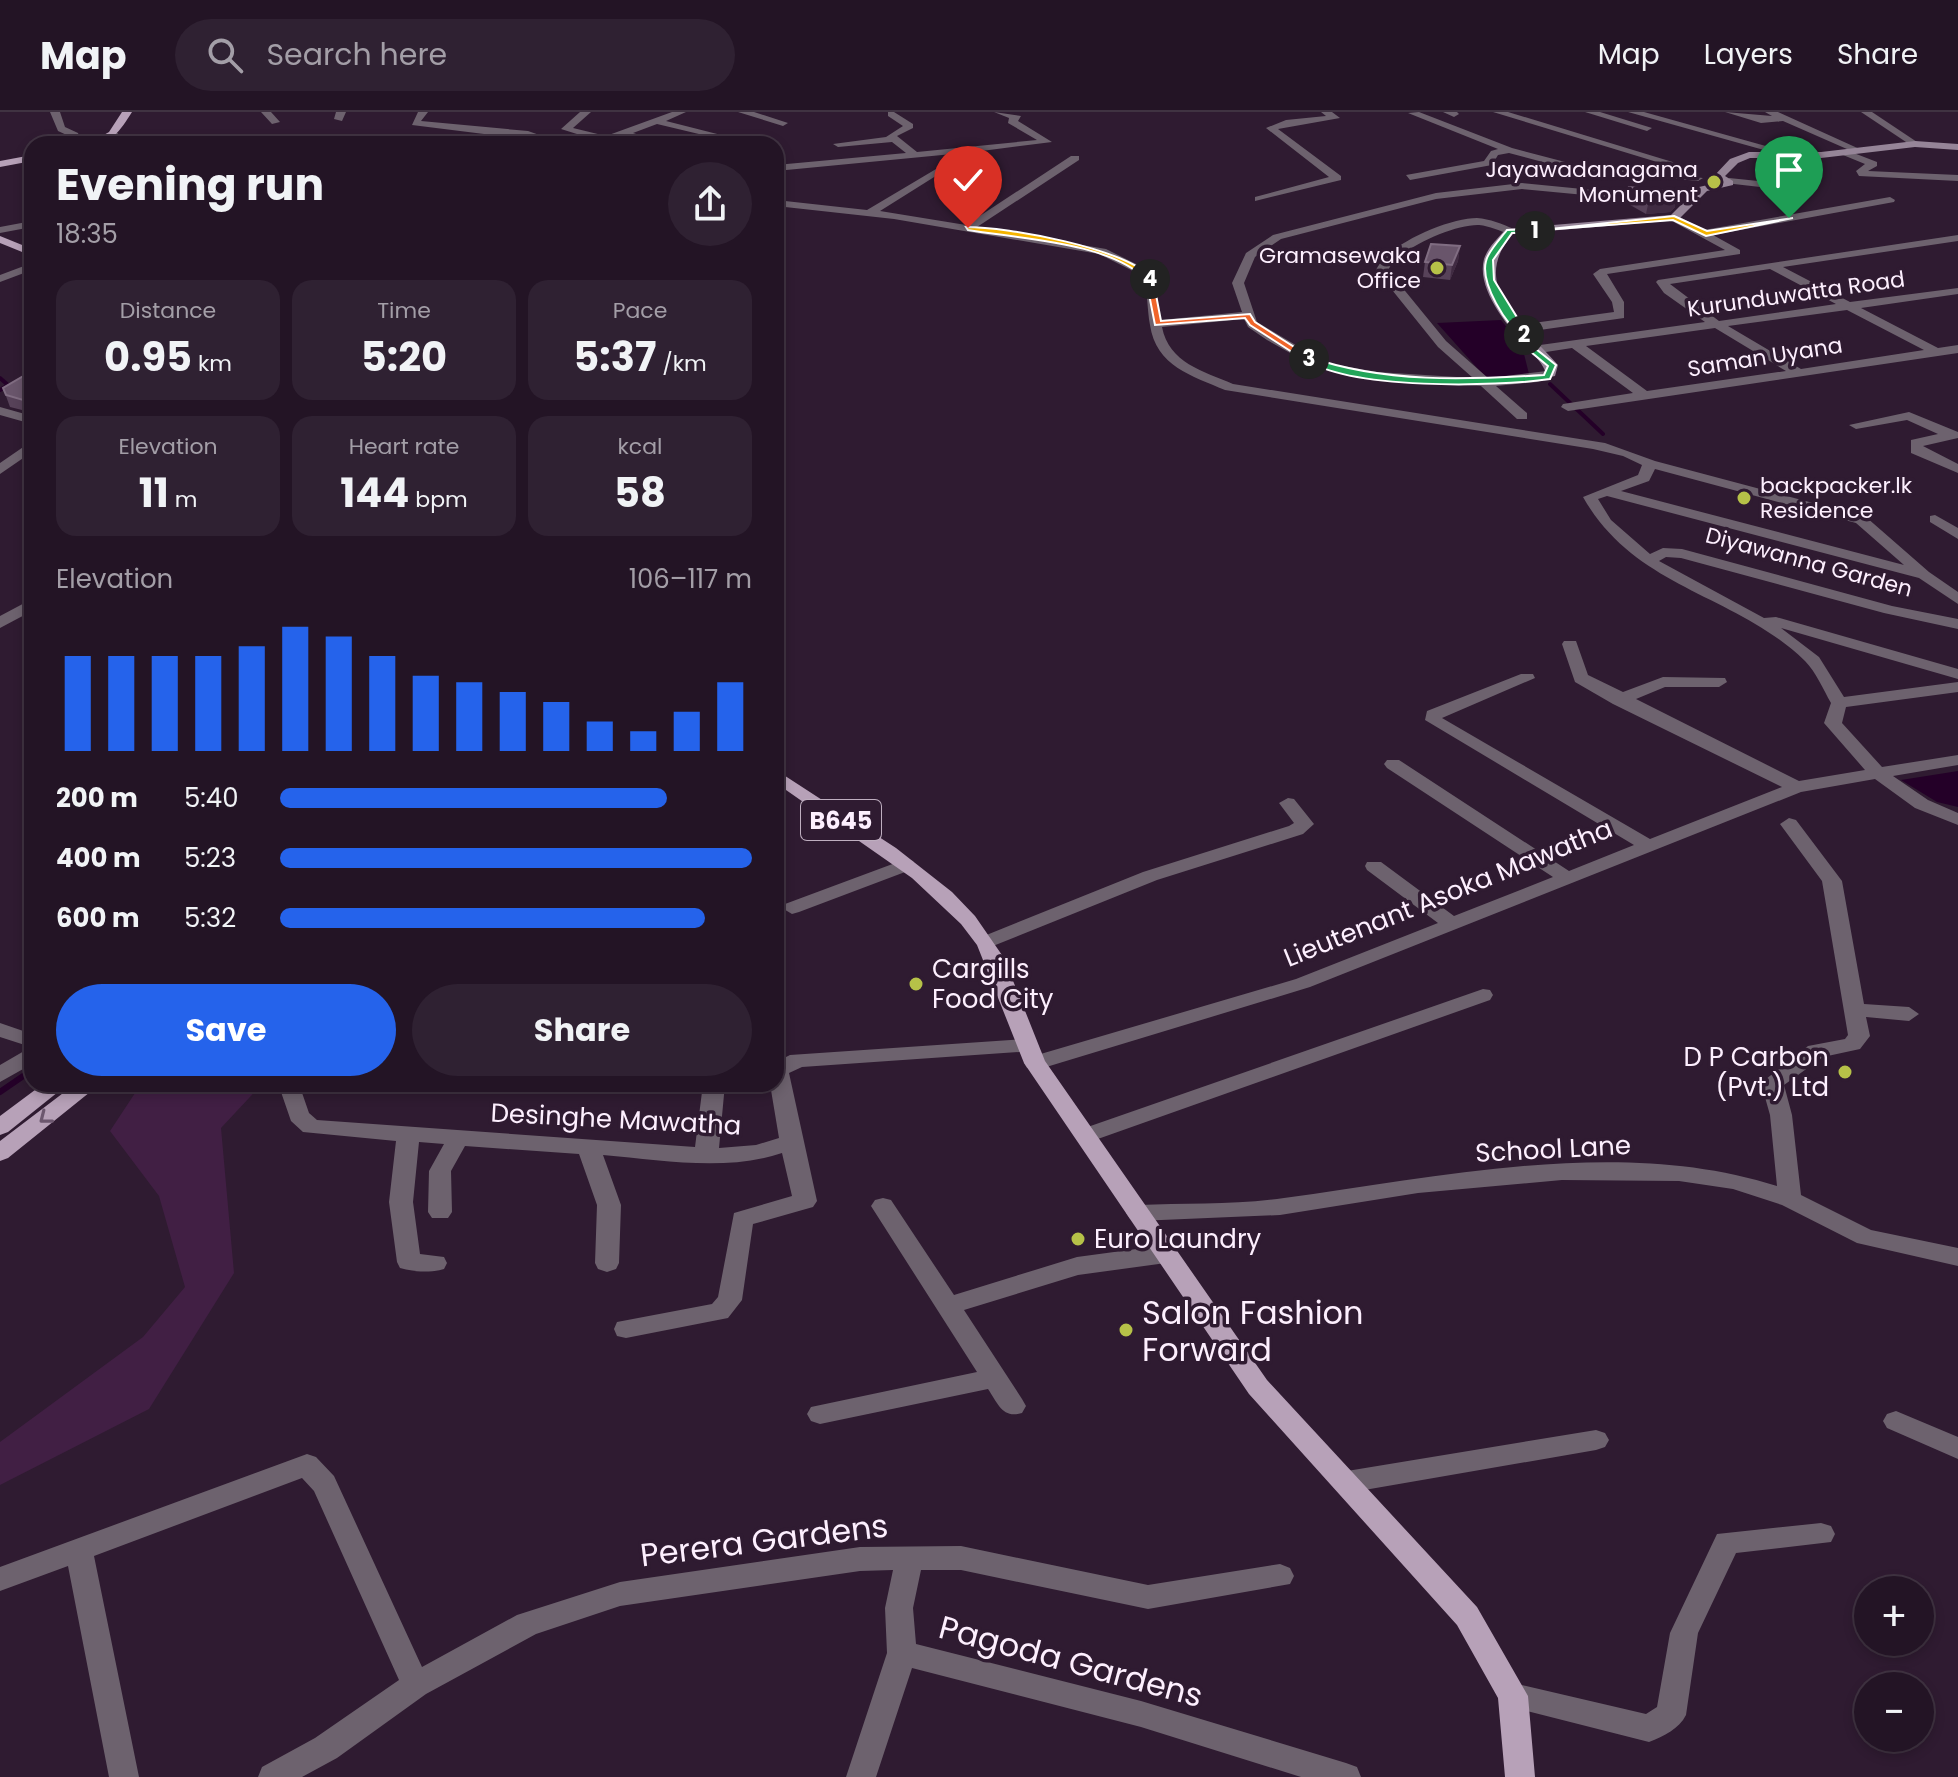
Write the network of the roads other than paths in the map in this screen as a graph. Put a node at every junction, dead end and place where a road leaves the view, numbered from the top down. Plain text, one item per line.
1 (55, 112) edge
2 (127, 112) edge
3 (266, 112) edge
4 (423, 112) edge
5 (586, 112) edge
6 (681, 112) edge
7 (743, 112) edge
8 (999, 112) edge
9 (1326, 112) edge
10 (1498, 112) edge
11 (1590, 112) edge
12 (1633, 112) edge
13 (1730, 112) edge
14 (1770, 112) edge
15 (1799, 112) edge
16 (1866, 112) edge
17 (1413, 113) edge
18 (891, 114) edge
19 (1786, 118) junction
20 (656, 121) junction
21 (275, 122) dead end
22 (783, 123) dead end
23 (622, 133) junction
24 (113, 134) junction
25 (75, 136) edge
26 (109, 136) edge
27 (115, 136) edge
28 (534, 136) edge
29 (593, 136) edge
30 (614, 136) edge
31 (633, 136) edge
32 (720, 136) edge
33 (1679, 137) dead end
34 (892, 139) junction
35 (1694, 141) dead end
36 (838, 144) dead end
37 (1915, 144) junction
38 (1958, 147) edge
39 (1509, 150) junction
40 (1859, 151) junction
41 (970, 153) dead end
42 (1846, 153) junction
43 (914, 154) junction
44 (1749, 155) junction
45 (1793, 155) junction
46 (1075, 158) dead end
47 (24, 160) edge
48 (0, 164) edge
49 (784, 167) edge
50 (1410, 177) dead end
51 (1720, 177) junction
52 (1698, 178) junction
53 (1958, 178) edge
54 (1707, 187) junction
55 (1787, 187) dead end
56 (1259, 199) dead end
57 (1890, 200) dead end
58 (1691, 202) junction
59 (784, 204) edge
60 (869, 213) junction
61 (1674, 218) junction
62 (24, 226) edge
63 (968, 228) junction
64 (0, 230) edge
65 (1510, 231) junction
66 (1706, 233) junction
67 (0, 239) edge
68 (1954, 241) edge
69 (24, 250) edge
70 (1774, 267) junction
71 (24, 269) edge
72 (0, 279) edge
73 (1958, 291) edge
74 (1850, 307) junction
75 (1247, 315) junction
76 (1157, 324) junction
77 (1721, 326) junction
78 (1519, 329) junction
79 (1576, 345) junction
80 (1958, 349) edge
81 (1533, 350) junction
82 (1936, 352) junction
83 (1799, 373) junction
84 (1480, 381) junction
85 (1645, 396) junction
86 (1573, 406) dead end
87 (0, 411) edge
88 (1522, 416) dead end
89 (24, 418) edge
90 (1856, 425) dead end
91 (1955, 435) edge
92 (0, 448) edge
93 (24, 449) edge
94 (24, 452) edge
95 (1650, 464) junction
96 (1958, 469) edge
97 (0, 470) edge
98 (1605, 491) junction
99 (1935, 519) dead end
100 (1958, 535) edge
101 (1650, 560) junction
102 (1924, 575) junction
103 (1958, 599) edge
104 (24, 609) edge
105 (1755, 620) junction
106 (0, 623) edge
107 (1958, 624) edge
108 (1570, 644) dead end
109 (1958, 674) edge
110 (1527, 678) dead end
111 (1719, 682) dead end
112 (1958, 687) edge
113 (1619, 700) junction
114 (1839, 703) junction
115 (1958, 760) edge
116 (1393, 764) dead end
117 (1879, 773) junction
118 (784, 781) edge
119 (1797, 787) junction
120 (1288, 803) dead end
121 (1958, 819) edge
122 (1789, 824) dead end
123 (1648, 845) junction
124 (906, 865) junction
125 (1374, 866) dead end
126 (1567, 878) junction
127 (792, 908) dead end
128 (1452, 924) junction
129 (986, 942) junction
130 (1483, 995) dead end
131 (1856, 1010) junction
132 (1909, 1014) dead end
133 (0, 1030) edge
134 (24, 1038) edge
135 (1030, 1055) junction
136 (24, 1059) edge
137 (784, 1067) edge
138 (0, 1075) edge
139 (46, 1092) edge
140 (79, 1092) edge
141 (292, 1092) edge
142 (713, 1092) edge
143 (782, 1092) edge
144 (0, 1127) edge
145 (1087, 1135) junction
146 (408, 1136) junction
147 (457, 1140) junction
148 (791, 1142) junction
149 (588, 1146) junction
150 (0, 1153) edge
151 (705, 1156) junction
152 (1790, 1199) junction
153 (883, 1206) dead end
154 (440, 1212) dead end
155 (1138, 1213) junction
156 (1166, 1254) junction
157 (1958, 1257) edge
158 (435, 1263) dead end
159 (607, 1263) dead end
160 (948, 1306) junction
161 (626, 1329) dead end
162 (994, 1378) junction
163 (1013, 1406) dead end
164 (820, 1414) dead end
165 (1896, 1421) dead end
166 (1596, 1440) dead end
167 (1958, 1448) edge
168 (1347, 1482) junction
169 (1821, 1534) dead end
170 (79, 1550) junction
171 (909, 1558) junction
172 (1280, 1576) dead end
173 (0, 1579) edge
174 (902, 1653) junction
175 (416, 1685) junction
176 (1513, 1696) junction
177 (124, 1777) edge
178 (273, 1777) edge
179 (861, 1777) edge
180 (1346, 1777) edge
181 (1520, 1777) edge

1 - 25 street
2 - 24 main road
3 - 21 street
4 - 28 street
5 - 29 street
6 - 20 street
7 - 22 street
8 - 43 street
9 - 56 street
10 - 51 street
11 - 33 street
12 - 45 street
13 - 19 street
14 - 19 street
15 - 19 street
16 - 37 street
17 - 39 street
18 - 34 street
19 - 40 street
20 - 23 street
20 - 32 street
23 - 30 street
23 - 31 street
24 - 26 main road
24 - 27 street
34 - 36 street
34 - 43 street
35 - 44 street
37 - 38 street
37 - 40 street
39 - 50 street
39 - 52 street
40 - 42 street
41 - 60 street
42 - 45 street
42 - 53 street
43 - 49 street
44 - 45 street
44 - 51 street
46 - 63 street
47 - 48 main road
51 - 52 street
51 - 54 street
51 - 55 street
52 - 54 street
54 - 58 street
57 - 66 street
58 - 61 street
58 - 75 street
59 - 60 street
60 - 63 street
61 - 65 street
61 - 66 street
62 - 64 street
63 - 76 street
65 - 78 street
65 - 84 street
66 - 78 street
67 - 69 main road
68 - 70 street
70 - 74 street
70 - 77 street
71 - 72 street
73 - 74 street, Kurunduwatta Road
74 - 77 street, Kurunduwatta Road
74 - 82 street
75 - 76 street
75 - 84 street
76 - 95 street
77 - 79 street, Kurunduwatta Road
77 - 83 street
78 - 81 street
79 - 81 street, Kurunduwatta Road
79 - 85 street
80 - 82 street, Saman Uyana
81 - 84 street
82 - 83 street, Saman Uyana
83 - 85 street, Saman Uyana
84 - 88 street
85 - 86 street, Saman Uyana
87 - 89 street
90 - 91 street
91 - 96 street
92 - 93 street
94 - 97 street
95 - 98 street
95 - 102 street
98 - 101 street
98 - 102 street
99 - 100 street
101 - 105 street
101 - 107 street, Diyawanna Garden
102 - 103 street
104 - 106 street
105 - 109 street
105 - 114 street
108 - 113 street
110 - 123 street
111 - 113 street
112 - 114 street
113 - 119 street
114 - 117 street
115 - 117 street
116 - 126 street
117 - 119 street, Lieutenant Asoka Mawatha
117 - 121 street
118 - 124 main road, B645
119 - 123 street, Lieutenant Asoka Mawatha
120 - 129 street
122 - 131 street
123 - 126 street, Lieutenant Asoka Mawatha
124 - 127 street
124 - 129 main road, B645
125 - 128 street
126 - 128 street, Lieutenant Asoka Mawatha
128 - 135 street, Lieutenant Asoka Mawatha
129 - 135 main road, B645
130 - 145 street
131 - 132 street
131 - 152 street
133 - 134 street
135 - 137 street
135 - 145 main road, B645
136 - 138 street
139 - 144 main road
140 -> 150 main road
141 - 146 street, Desinghe Mawatha
142 - 151 street
143 - 148 street
145 - 155 main road, B645
146 - 147 street, Desinghe Mawatha
146 - 158 street
147 - 149 street, Desinghe Mawatha
147 - 154 street
148 - 151 street, Desinghe Mawatha
148 - 161 street
149 - 151 street, Desinghe Mawatha
149 - 159 street
152 - 155 street, School Lane
152 - 157 street, School Lane
153 - 160 street
155 - 156 main road, B645
156 - 160 street
156 - 168 main road, B645
160 - 162 street
162 - 163 street
162 - 164 street
165 - 167 street
166 - 168 street
168 - 176 main road, B645
169 - 176 street
170 - 173 street
170 - 175 street
170 - 177 street
171 - 172 street, Perera Gardens
171 - 174 street
171 - 175 street, Perera Gardens
174 - 179 street, Pagoda Gardens
174 - 180 street, Pagoda Gardens
175 - 178 street, Perera Gardens
176 - 181 main road, B645

